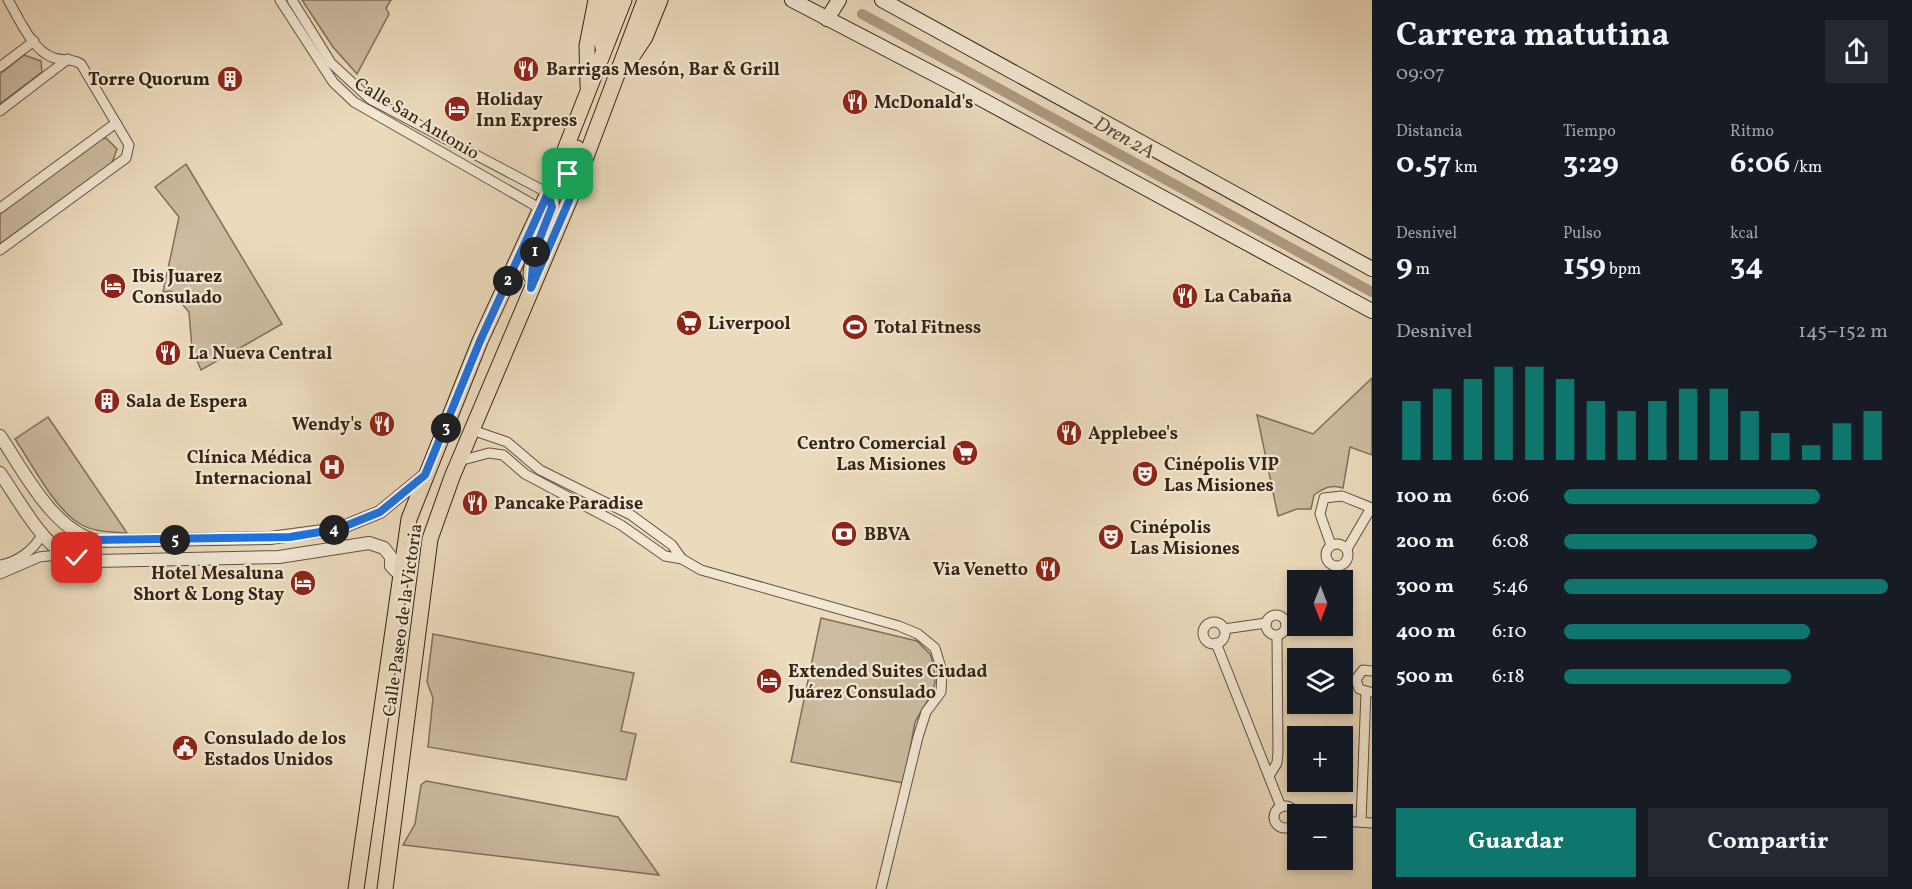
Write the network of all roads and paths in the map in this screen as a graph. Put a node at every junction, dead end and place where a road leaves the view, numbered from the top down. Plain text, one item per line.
1 (8, 0) edge
2 (280, 0) edge
3 (292, 0) edge
4 (596, 0) edge
5 (609, 0) edge
6 (624, 0) edge
7 (645, 0) edge
8 (660, 0) edge
9 (792, 0) edge
10 (839, 0) edge
11 (882, 0) edge
12 (827, 19) junction
13 (34, 41) junction
14 (603, 54) junction
15 (68, 59) junction
16 (0, 67) edge
17 (617, 78) junction
18 (588, 94) junction
19 (0, 111) edge
20 (116, 123) junction
21 (548, 193) junction
22 (572, 194) junction
23 (0, 208) edge
24 (541, 208) junction
25 (0, 250) edge
26 (1372, 269) edge
27 (531, 288) junction
28 (1372, 311) edge
29 (472, 430) junction
30 (0, 436) edge
31 (459, 461) junction
32 (0, 473) edge
33 (425, 475) junction
34 (1372, 508) edge
35 (43, 533) junction
36 (290, 537) junction
37 (92, 540) junction
38 (1331, 545) junction
39 (1347, 549) junction
40 (65, 554) junction
41 (294, 556) junction
42 (682, 560) junction
43 (88, 561) junction
44 (0, 565) edge
45 (0, 574) edge
46 (399, 574) junction
47 (1266, 623) junction
48 (1224, 629) junction
49 (1277, 636) junction
50 (1216, 643) junction
51 (1372, 671) edge
52 (1369, 692) edge
53 (1269, 776) junction
54 (1372, 794) edge
55 (1362, 799) junction
56 (1281, 807) junction
57 (1287, 808) edge
58 (1353, 822) edge
59 (1361, 822) junction
60 (1372, 823) edge
61 (1287, 826) edge
62 (356, 889) edge
63 (385, 889) edge
64 (881, 889) edge

1 - 13 street
2 - 24 street, Calle San Antonio
3 - 21 street, Calle San Antonio
4 - 18 main road
5 - 14 main road
6 - 14 main road, Calle Paseo de la Victoria
7 - 17 main road, Calle Paseo de la Victoria
8 - 17 main road
9 - 12 main road
10 - 12 main road
11 - 26 main road
12 - 28 main road
13 - 15 street
13 - 16 street
14 - 18 main road, Calle Paseo de la Victoria
14 - 22 main road
15 - 19 street
15 - 20 street
17 - 22 main road, Calle Paseo de la Victoria
18 - 21 main road, Calle Paseo de la Victoria
20 - 23 street
20 - 25 street
21 - 24 main road, Calle Paseo de la Victoria
21 - 27 main road
22 - 27 main road, Calle Paseo de la Victoria
24 - 33 main road, Calle Paseo de la Victoria
27 - 29 main road, Calle Paseo de la Victoria
29 - 31 main road, Calle Paseo de la Victoria
29 - 42 street
30 - 37 street
31 - 42 street
31 - 63 main road, Calle Paseo de la Victoria
32 - 35 street
33 - 36 street
33 - 46 main road, Calle Paseo de la Victoria
34 - 38 street
34 - 39 street
35 - 40 street
35 - 44 street
36 - 37 street
36 - 41 street
37 - 43 street
38 - 39 street
38 - 39 street
40 - 43 street
40 - 45 street
41 - 43 street
41 - 46 street
42 - 64 street
46 - 62 main road, Calle Paseo de la Victoria
47 - 48 street
47 - 49 street
47 - 49 street
48 - 50 street
48 - 50 street
49 - 53 street
50 - 53 street
51 - 52 street
52 - 55 street
53 - 56 street
54 - 55 street
55 - 59 street
56 - 57 street
56 - 61 street
58 - 59 street
59 - 60 street

